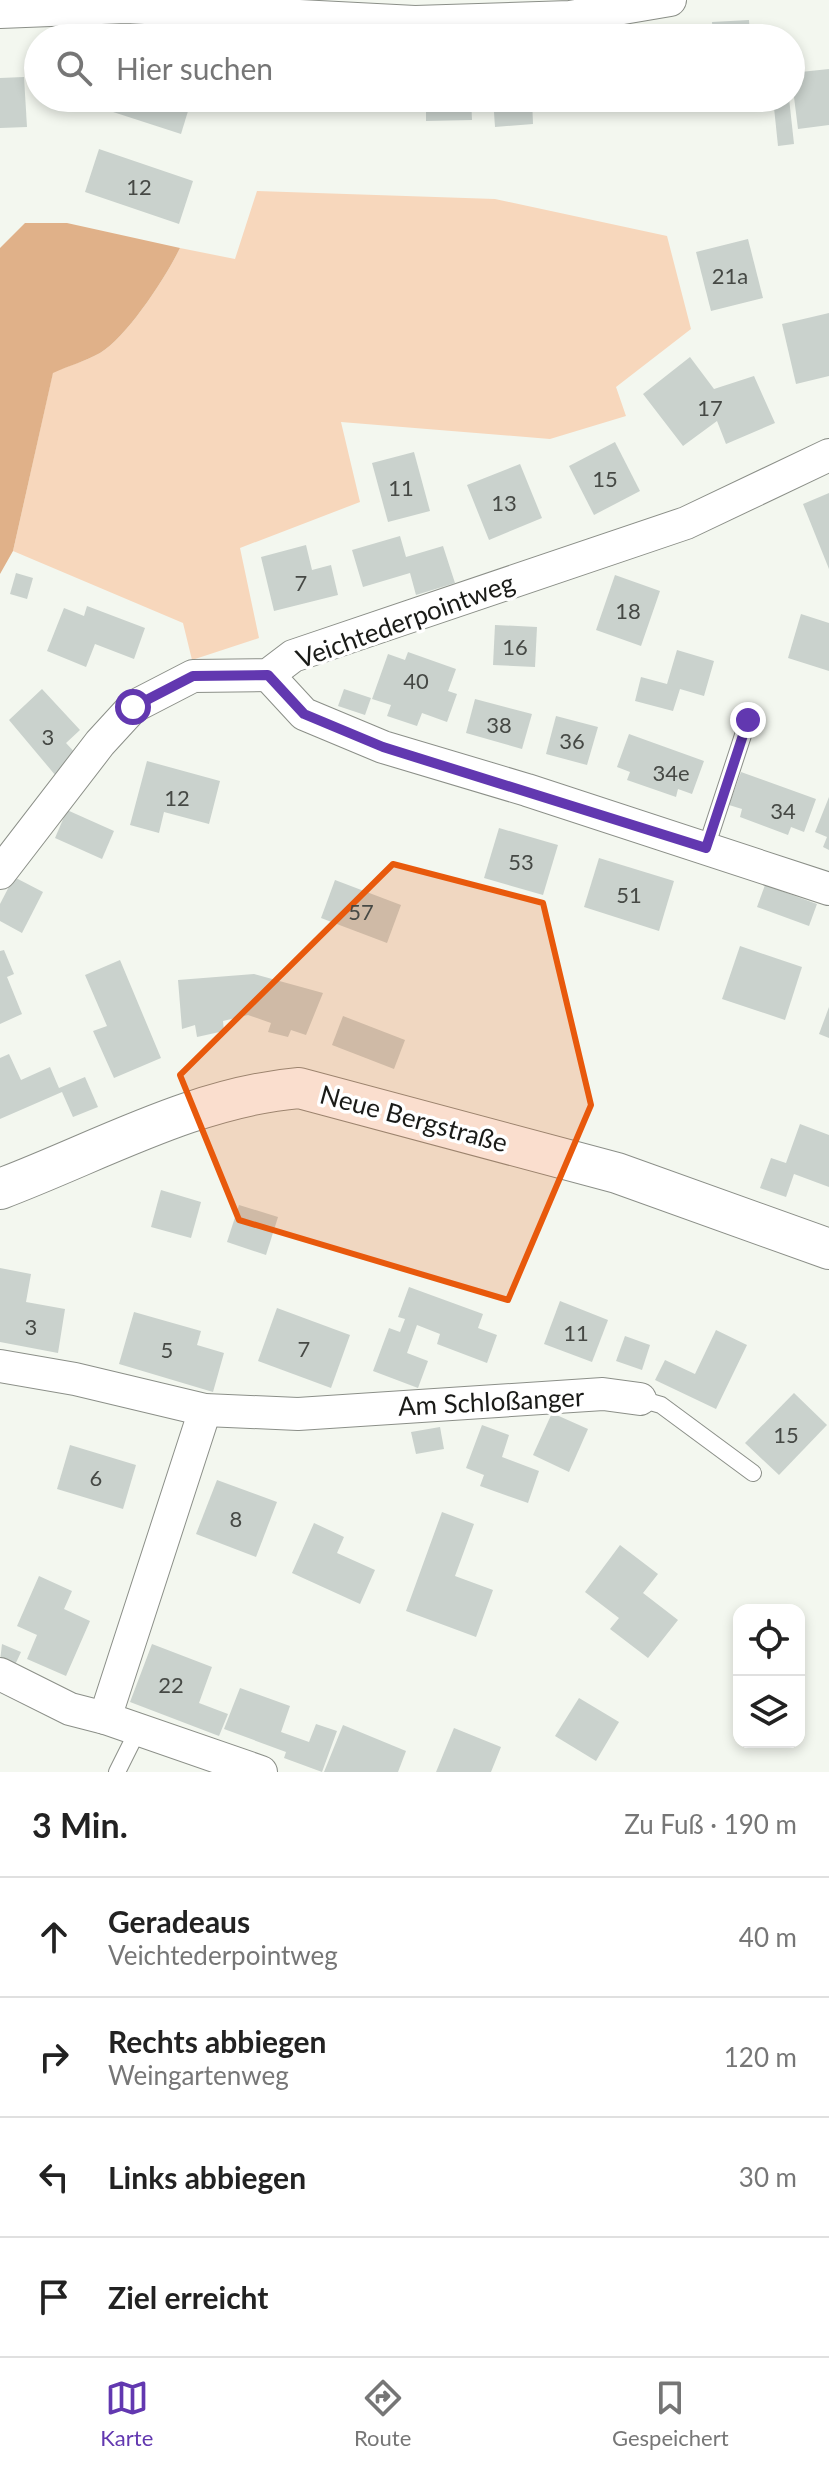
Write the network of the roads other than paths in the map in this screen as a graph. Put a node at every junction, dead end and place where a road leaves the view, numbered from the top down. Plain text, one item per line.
1 (670, 0) edge
2 (571, 9) edge
3 (0, 12) edge
4 (829, 455) edge
5 (268, 675) junction
6 (748, 720) dead end
7 (706, 848) junction
8 (0, 873) edge
9 (829, 889) edge
10 (0, 1189) edge
11 (829, 1249) edge
12 (0, 1366) edge
13 (640, 1399) joint
14 (205, 1410) junction
15 (753, 1473) dead end
16 (0, 1674) edge
17 (105, 1718) junction
18 (139, 1728) junction
19 (117, 1772) edge
20 (261, 1772) edge

1 - 2 street
2 - 3 street
4 - 5 street, Veichtederpointweg
5 - 7 street
5 - 8 street, Veichtederpointweg
6 - 7 lane
7 - 9 street
10 - 11 street, Neue Bergstraße
12 - 14 street, Am Schloßanger
13 - 14 street, Am Schloßanger
13 - 15 lane, Am Schloßanger
14 - 17 street
16 - 17 street
17 - 18 street
18 - 19 lane
18 - 20 street

